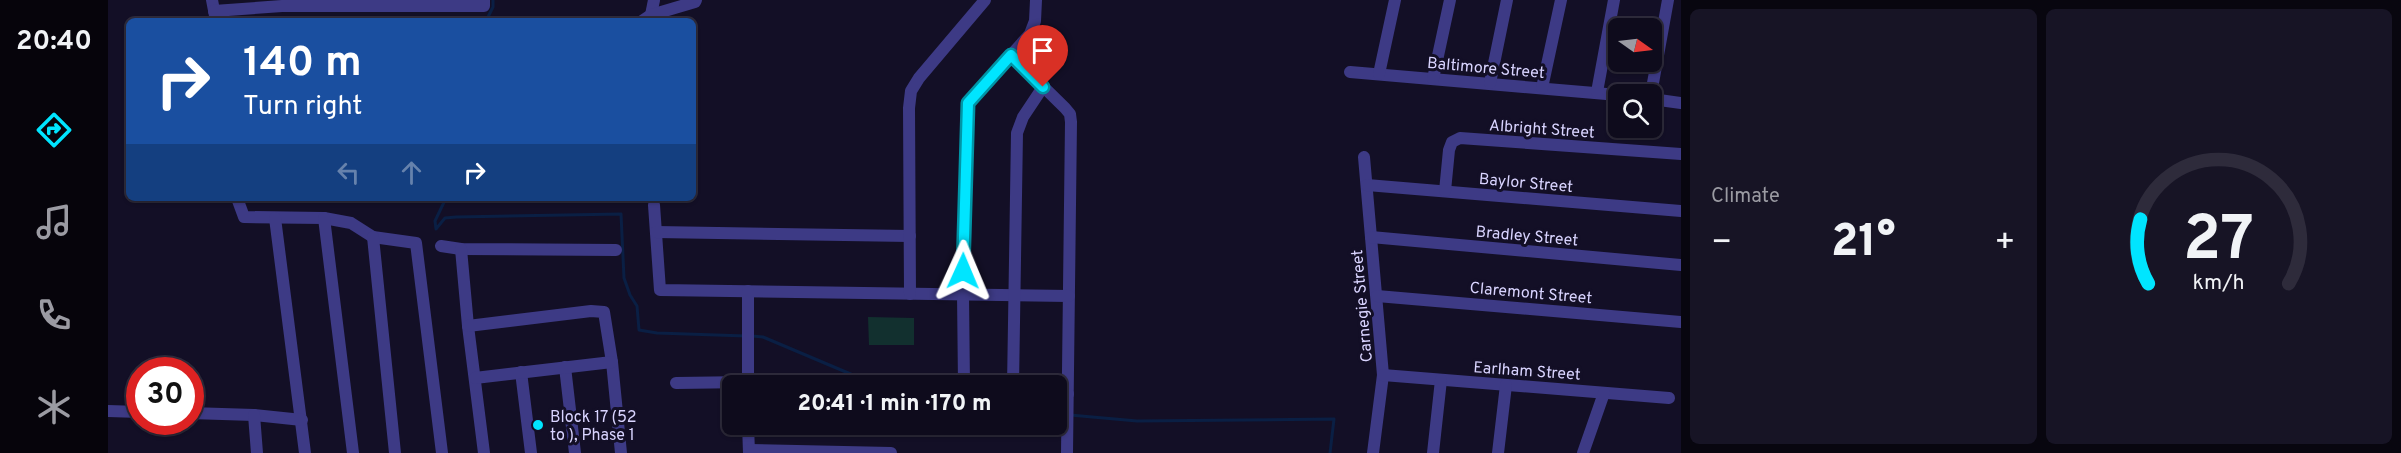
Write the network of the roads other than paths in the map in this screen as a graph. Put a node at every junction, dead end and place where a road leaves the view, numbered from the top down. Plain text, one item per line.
1 (484, 0) edge
2 (654, 0) edge
3 (696, 0) edge
4 (985, 0) edge
5 (1036, 0) edge
6 (1395, 0) edge
7 (1450, 0) edge
8 (1507, 0) edge
9 (1561, 0) edge
10 (1614, 0) edge
11 (1668, 0) edge
12 (283, 3) edge
13 (324, 3) edge
14 (366, 3) edge
15 (405, 3) edge
16 (446, 3) edge
17 (214, 11) edge
18 (647, 18) edge
19 (1011, 55) junction
20 (1350, 72) dead end
21 (1379, 74) junction
22 (1433, 79) junction
23 (1490, 83) junction
24 (1653, 84) edge
25 (1043, 87) junction
26 (1542, 88) junction
27 (1597, 93) junction
28 (1608, 94) edge
29 (1662, 100) edge
30 (1681, 103) edge
31 (1681, 154) edge
32 (1364, 157) dead end
33 (1367, 185) junction
34 (1445, 191) junction
35 (238, 201) edge
36 (654, 205) dead end
37 (1681, 211) edge
38 (275, 218) junction
39 (324, 218) junction
40 (656, 232) junction
41 (910, 236) junction
42 (373, 237) junction
43 (1371, 237) junction
44 (441, 246) dead end
45 (461, 249) junction
46 (616, 250) dead end
47 (1681, 265) edge
48 (748, 291) junction
49 (910, 294) junction
50 (963, 294) junction
51 (1014, 295) junction
52 (1070, 296) junction
53 (1377, 296) junction
54 (1681, 321) edge
55 (468, 326) junction
56 (612, 362) junction
57 (565, 367) junction
58 (521, 372) junction
59 (748, 375) edge
60 (966, 375) edge
61 (1012, 375) edge
62 (1065, 375) edge
63 (1383, 375) junction
64 (475, 378) junction
65 (1441, 380) junction
66 (675, 383) dead end
67 (722, 384) edge
68 (1506, 385) junction
69 (1604, 393) junction
70 (1669, 398) dead end
71 (108, 411) edge
72 (126, 412) edge
73 (204, 413) edge
74 (254, 415) junction
75 (302, 420) junction
76 (748, 435) edge
77 (1067, 435) edge
78 (749, 452) edge
79 (256, 453) edge
80 (305, 453) edge
81 (353, 453) edge
82 (395, 453) edge
83 (442, 453) edge
84 (484, 453) edge
85 (531, 453) edge
86 (575, 453) edge
87 (621, 453) edge
88 (891, 453) edge
89 (1067, 453) edge
90 (1373, 453) edge
91 (1433, 453) edge
92 (1498, 453) edge
93 (1583, 453) edge

1 - 16 street
2 - 18 street
3 - 18 street
4 - 41 street
5 - 19 street
6 - 21 street
7 - 22 street
8 - 23 street
9 - 26 street
10 - 27 street
11 - 24 street
12 - 13 street
12 - 17 street
13 - 14 street
14 - 15 street
15 - 16 street
19 - 25 street
19 - 50 street
20 - 21 street, Baltimore Street
21 - 22 street, Baltimore Street
22 - 23 street, Baltimore Street
23 - 26 street, Baltimore Street
25 - 51 street
25 - 52 street
26 - 27 street, Baltimore Street
27 - 28 street, Baltimore Street
29 - 30 street
31 - 34 street, Albright Street
32 - 33 street, Carnegie Street
33 - 34 street, Baylor Street
33 - 43 street, Carnegie Street
34 - 37 street, Baylor Street
35 - 38 street
36 - 40 street
38 - 39 street
38 - 75 street
39 - 42 street
39 - 81 street
40 - 41 street
40 - 48 street
41 - 49 street
42 - 82 street
42 - 83 street
43 - 47 street, Bradley Street
43 - 53 street, Carnegie Street
44 - 45 street
45 - 46 street
45 - 55 street
48 - 49 street
48 - 59 street
49 - 50 street
50 - 51 street
50 - 60 street
51 - 52 street
51 - 61 street
52 - 62 street
53 - 54 street, Claremont Street
53 - 63 street, Carnegie Street
55 - 56 street
55 - 64 street
56 - 57 street
56 - 87 street
57 - 58 street
57 - 86 street
58 - 64 street
58 - 85 street
63 - 65 street, Earlham Street
63 - 90 street, Carnegie Street
64 - 84 street
65 - 68 street, Earlham Street
65 - 91 street
66 - 67 street
68 - 69 street, Earlham Street
68 - 92 street
69 - 70 street, Earlham Street
69 - 93 street
71 - 72 street
73 - 74 street
74 - 75 street
74 - 79 street
75 - 80 street
76 - 78 street
77 - 89 street
78 - 88 street

